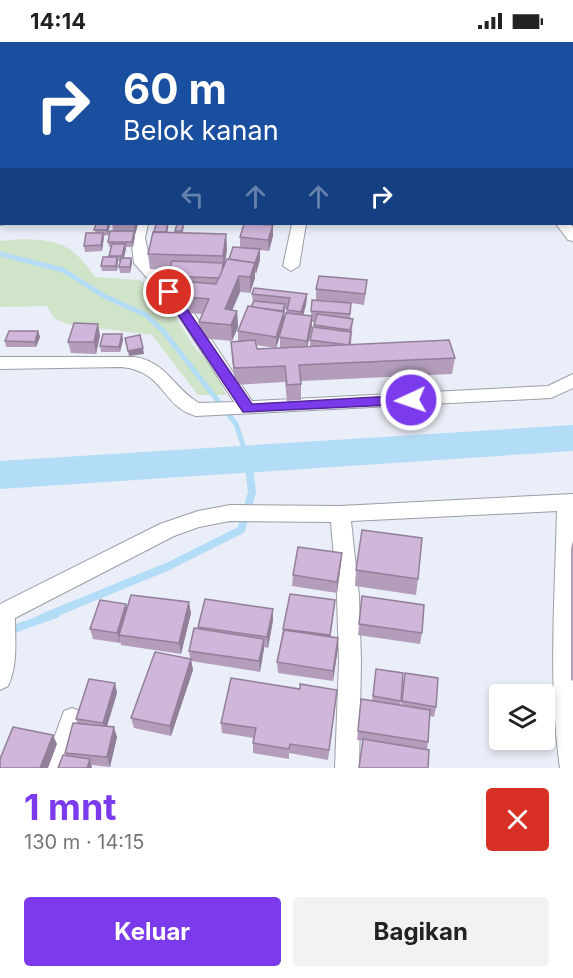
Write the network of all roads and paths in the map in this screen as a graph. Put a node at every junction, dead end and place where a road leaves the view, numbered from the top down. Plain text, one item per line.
1 (141, 225) edge
2 (299, 225) edge
3 (564, 225) edge
4 (573, 237) edge
5 (291, 266) dead end
6 (0, 363) edge
7 (573, 380) edge
8 (242, 409) junction
9 (570, 502) edge
10 (340, 514) junction
11 (2, 616) edge
12 (0, 679) edge
13 (72, 718) dead end
14 (55, 768) edge
15 (347, 768) edge
16 (572, 768) edge

1 - 8 street
2 - 5 street
3 - 4 street
6 - 8 street
7 - 8 street
9 - 10 street
9 - 16 street
10 - 11 street
10 - 15 street
11 - 12 street
13 - 14 street

